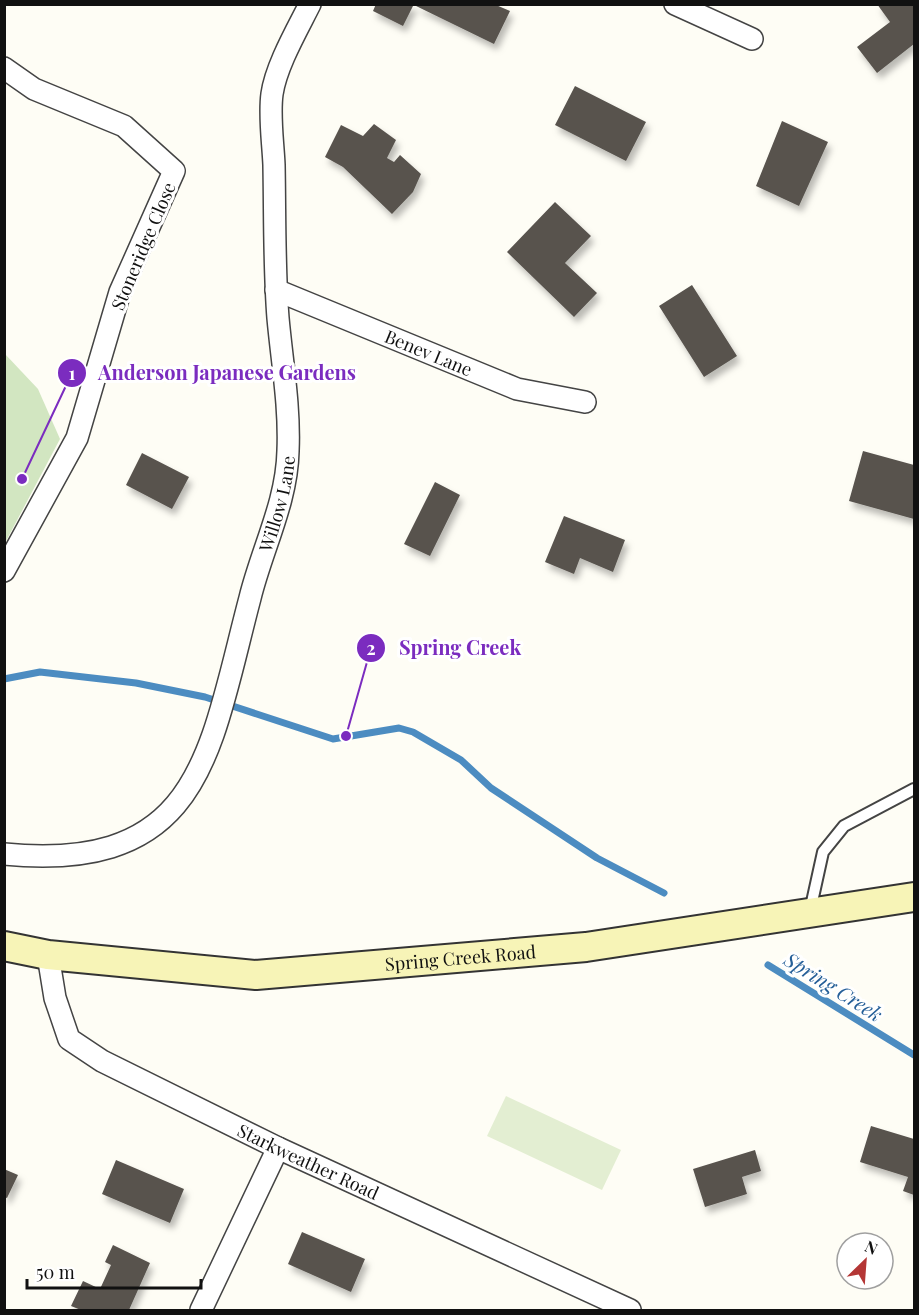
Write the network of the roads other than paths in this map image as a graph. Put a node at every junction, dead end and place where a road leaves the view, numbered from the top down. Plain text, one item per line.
1 (310, 4) edge
2 (675, 4) edge
3 (752, 39) dead end
4 (4, 68) edge
5 (276, 290) junction
6 (585, 402) dead end
7 (4, 571) edge
8 (915, 789) edge
9 (4, 854) edge
10 (915, 897) edge
11 (810, 912) junction
12 (4, 946) edge
13 (48, 955) junction
14 (278, 1148) junction
15 (201, 1311) edge
16 (630, 1311) edge

1 - 5 street, Willow Lane
2 - 3 street
4 - 7 street, Stoneridge Close
5 - 6 street, Benev Lane
5 - 9 street, Willow Lane
8 - 11 lane
10 - 11 main road, Spring Creek Road
11 - 13 main road, Spring Creek Road
12 - 13 main road, Spring Creek Road
13 - 14 street, Starkweather Road
14 - 15 street
14 - 16 street, Starkweather Road

